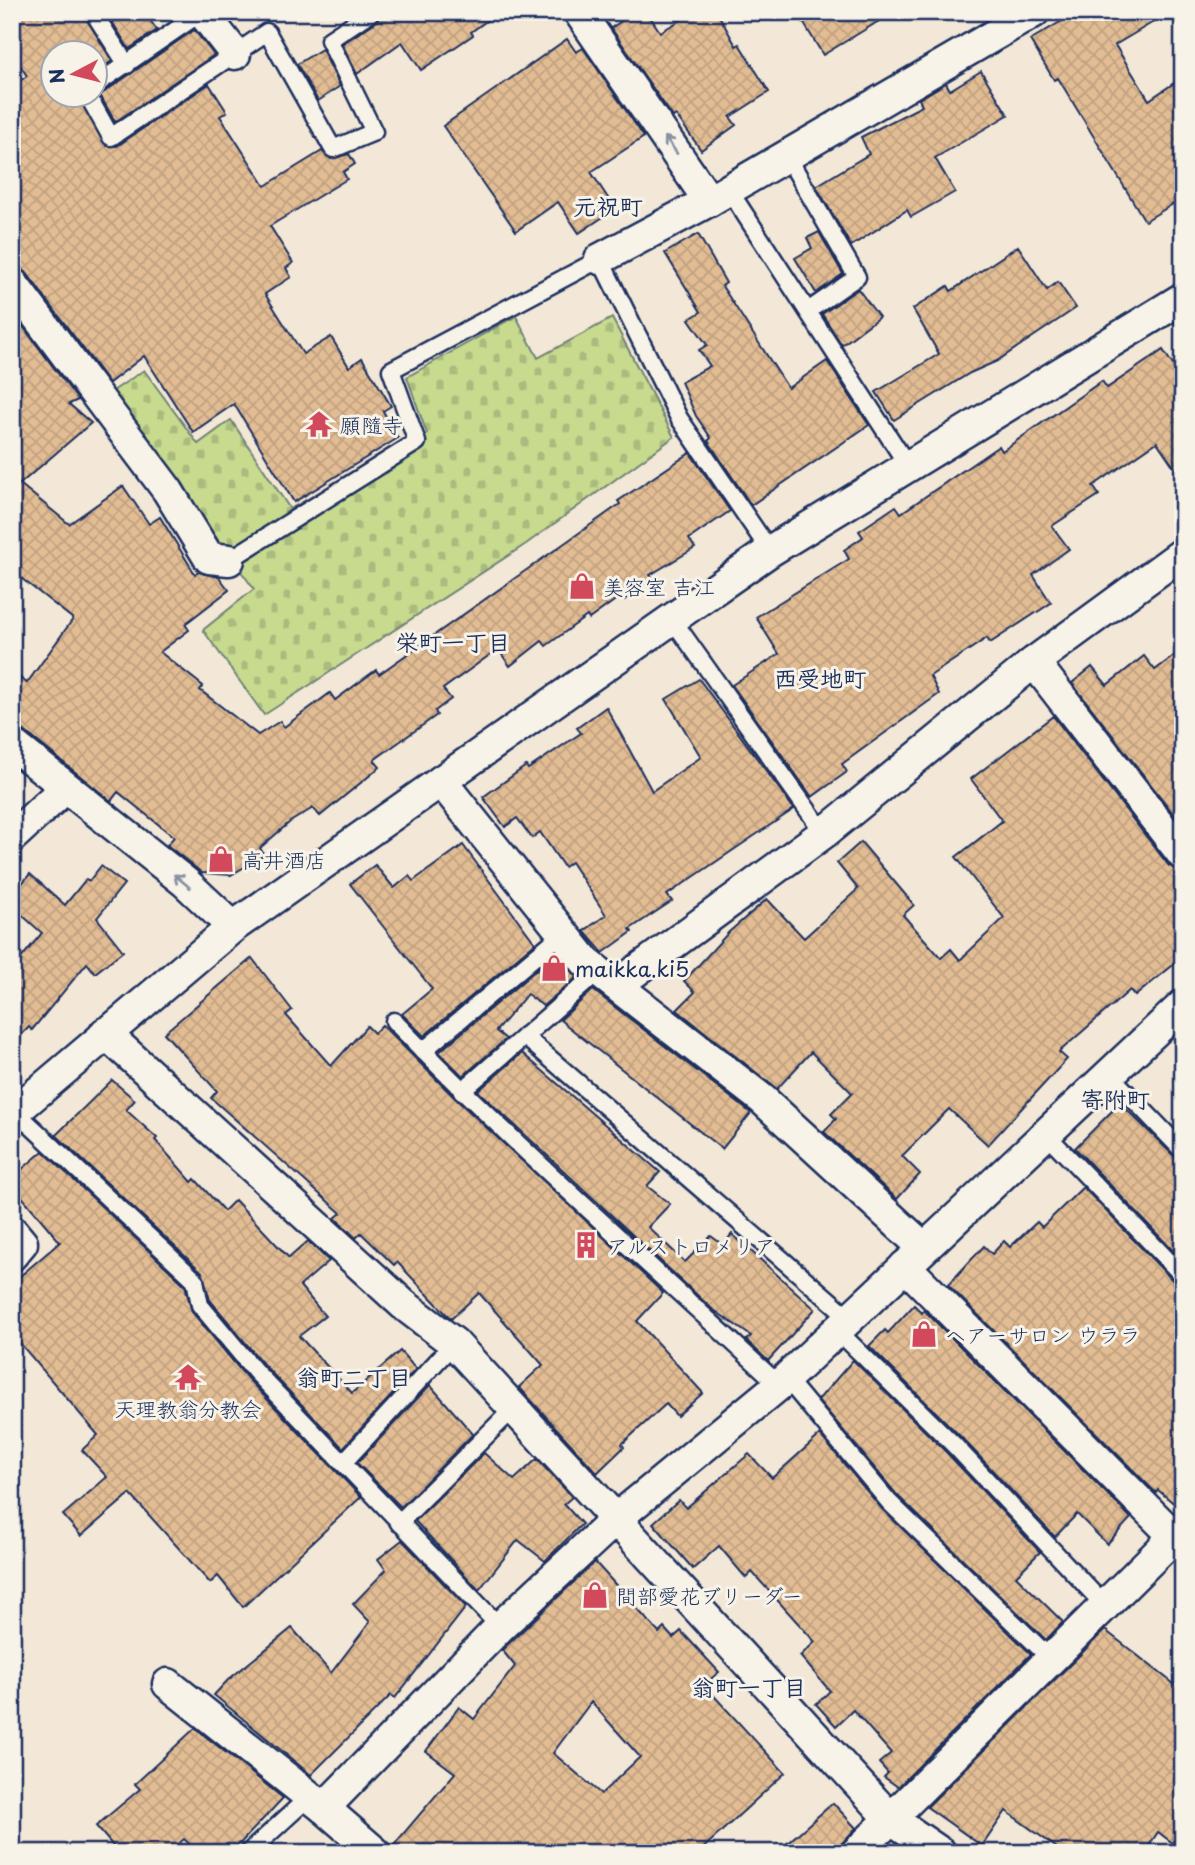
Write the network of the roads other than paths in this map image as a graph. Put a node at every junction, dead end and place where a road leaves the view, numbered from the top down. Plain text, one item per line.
1 (93, 12) edge
2 (371, 12) edge
3 (579, 12) edge
4 (1034, 12) edge
5 (202, 13) edge
6 (235, 54) junction
7 (127, 65) junction
8 (108, 77) edge
9 (95, 108) edge
10 (787, 156) junction
11 (719, 195) junction
12 (600, 259) junction
13 (13, 286) edge
14 (1183, 298) edge
15 (807, 311) junction
16 (908, 466) junction
17 (770, 551) junction
18 (1183, 553) edge
19 (229, 560) joint
20 (673, 619) junction
21 (1034, 662) junction
22 (12, 744) edge
23 (441, 781) junction
24 (64, 789) junction
25 (824, 833) junction
26 (12, 837) edge
27 (1183, 855) edge
28 (233, 927) junction
29 (564, 933) junction
30 (608, 979) junction
31 (1183, 1005) edge
32 (394, 1021) dead end
33 (105, 1033) junction
34 (524, 1036) junction
35 (423, 1051) junction
36 (1109, 1074) junction
37 (462, 1091) junction
38 (14, 1112) edge
39 (1046, 1133) junction
40 (1183, 1151) edge
41 (12, 1231) edge
42 (12, 1255) edge
43 (915, 1257) junction
44 (1183, 1276) edge
45 (844, 1324) junction
46 (454, 1343) junction
47 (783, 1382) junction
48 (514, 1408) junction
49 (343, 1463) junction
50 (617, 1519) junction
51 (399, 1523) junction
52 (1179, 1532) edge
53 (1105, 1606) junction
54 (500, 1627) junction
55 (1051, 1659) junction
56 (169, 1684) dead end
57 (316, 1803) junction
58 (890, 1818) junction
59 (248, 1853) edge
60 (376, 1853) edge
61 (856, 1853) edge
62 (941, 1853) edge

1 - 7 lane
2 - 6 lane
11 -> 3 street
4 - 10 street
5 - 6 street
5 - 7 lane
6 - 9 lane
7 - 8 lane
10 - 11 street
10 - 15 lane
11 - 12 street
11 - 15 lane
12 - 17 lane
12 - 19 lane
13 - 19 street
14 - 16 street
15 - 16 lane
16 - 17 street
17 - 20 street
18 - 21 street
20 - 23 street
20 - 25 lane
21 - 25 street
21 - 27 street
22 - 24 street
23 - 28 street
23 - 29 street
24 - 26 street
28 -> 24 street
25 - 30 street
28 - 33 street
29 - 30 street
29 - 35 lane
30 - 34 lane
30 - 43 street
31 - 36 street
32 - 35 lane
33 - 38 street
33 - 46 street
34 - 37 lane
34 - 45 lane
35 - 37 lane
36 - 39 street
36 - 40 lane
37 - 47 lane
38 - 49 lane
39 - 43 street
39 - 44 lane
41 - 42 street
43 - 45 street
43 - 52 street
45 - 47 street
45 - 53 lane
46 - 48 street
46 - 49 lane
47 - 50 street
47 - 55 lane
48 - 50 street
48 - 51 lane
49 - 51 lane
50 - 54 street
50 - 58 street
51 - 54 lane
52 - 53 street
53 - 55 street
54 - 57 street
55 - 58 street
56 - 57 street
57 - 59 lane
57 - 60 street
58 - 61 street
58 - 62 street

